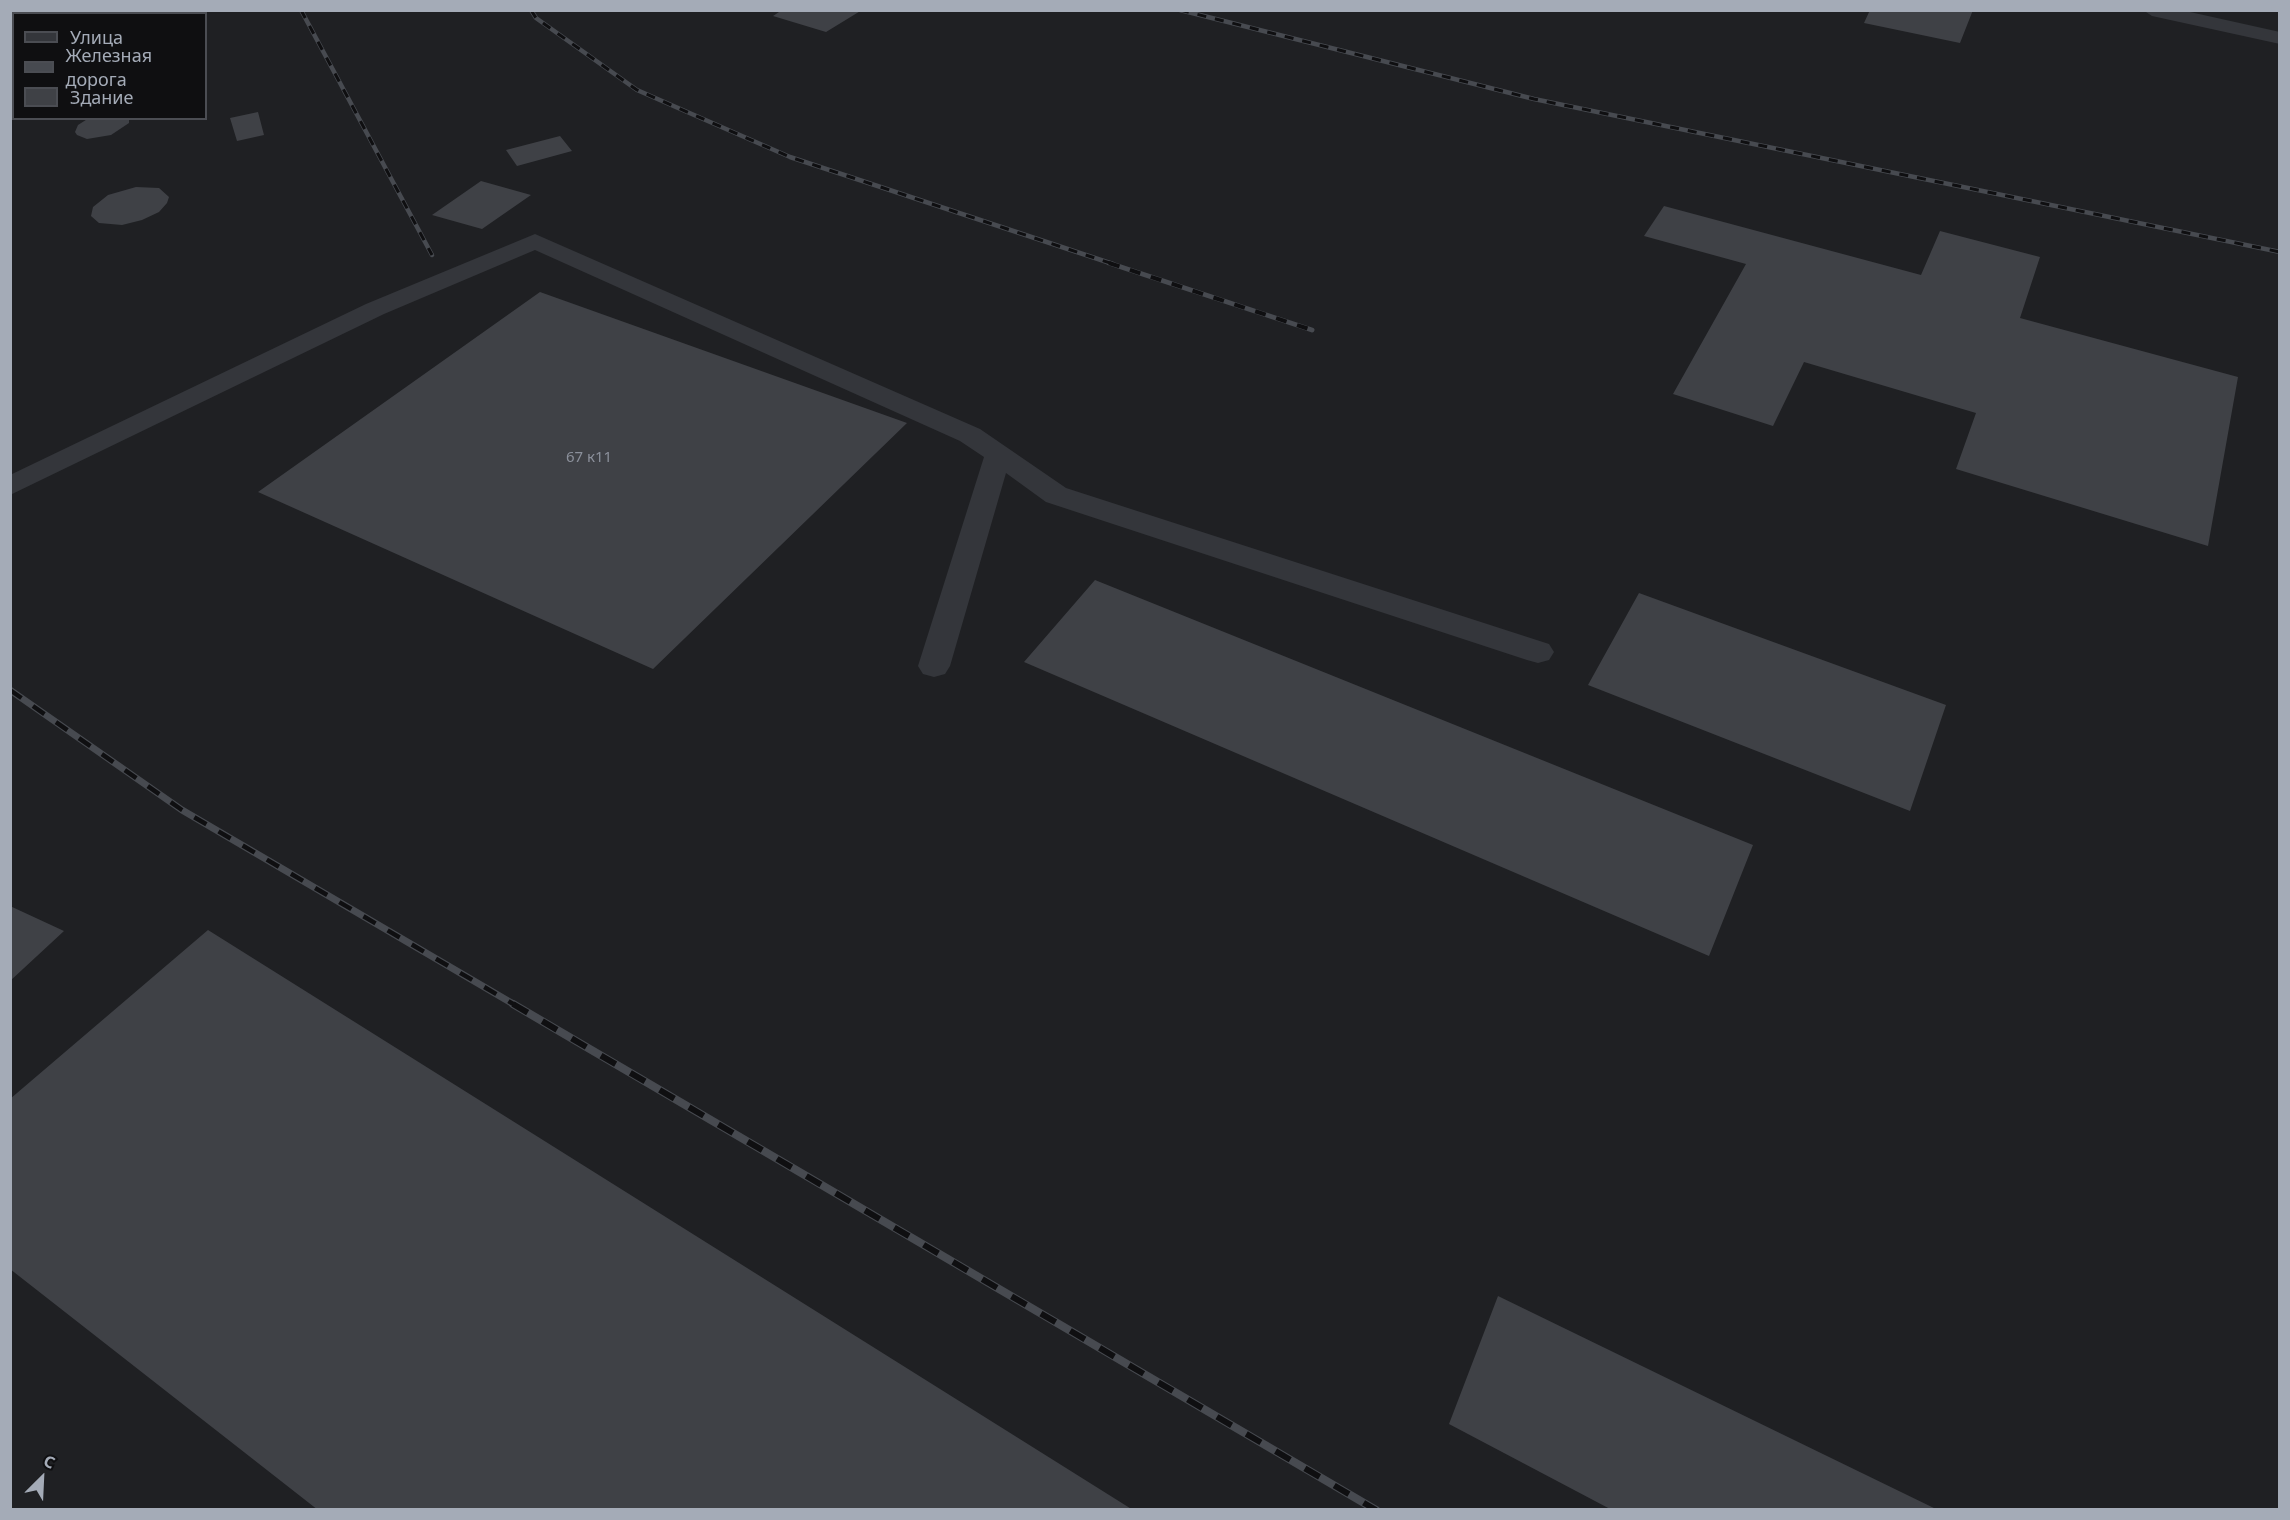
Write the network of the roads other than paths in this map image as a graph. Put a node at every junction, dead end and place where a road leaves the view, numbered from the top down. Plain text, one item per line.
1 (2152, 10) edge
2 (2280, 38) edge
3 (998, 455) junction
4 (10, 486) edge
5 (1539, 652) dead end
6 (934, 666) dead end

1 - 2 lane
3 - 4 lane
3 - 5 lane
3 - 6 lane

